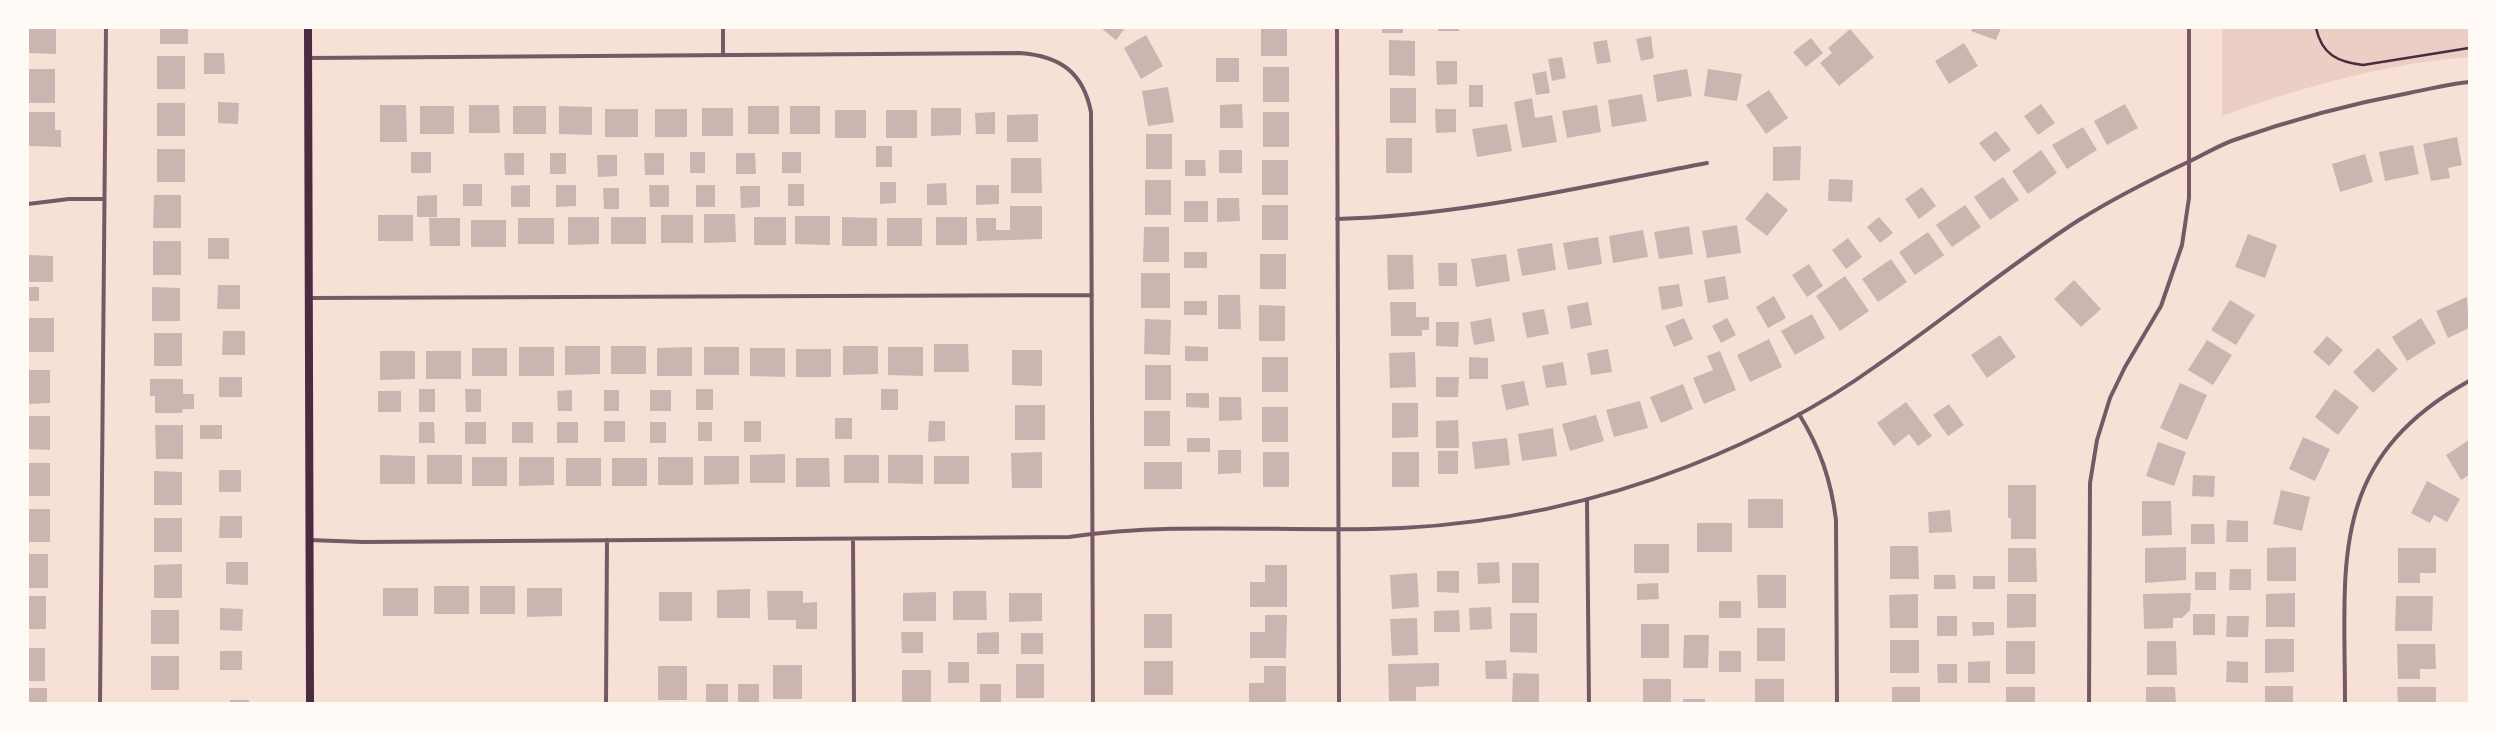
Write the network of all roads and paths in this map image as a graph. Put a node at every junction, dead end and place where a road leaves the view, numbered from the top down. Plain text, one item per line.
1 (106, 28) edge
2 (308, 28) edge
3 (723, 28) edge
4 (1337, 28) edge
5 (2189, 28) edge
6 (2316, 28) edge
7 (2469, 48) edge
8 (723, 55) junction
9 (308, 58) junction
10 (2469, 82) edge
11 (2189, 162) junction
12 (1707, 163) dead end
13 (104, 199) junction
14 (28, 204) edge
15 (1337, 219) junction
16 (1092, 295) junction
17 (309, 298) junction
18 (2469, 381) edge
19 (1798, 414) junction
20 (1587, 499) junction
21 (1340, 529) junction
22 (1091, 534) junction
23 (853, 539) junction
24 (309, 540) junction
25 (607, 540) junction
26 (100, 703) edge
27 (310, 703) edge
28 (606, 703) edge
29 (854, 703) edge
30 (1093, 703) edge
31 (1339, 703) edge
32 (1589, 703) edge
33 (1837, 703) edge
34 (2089, 703) edge
35 (2345, 703) edge

1 - 13 street
2 - 9 main road
3 - 8 street
4 - 15 street
5 - 11 street
6 - 7 path
8 - 9 street
8 - 16 street
9 - 17 main road
10 - 11 street
11 - 19 street
11 - 34 street
12 - 15 street
13 - 14 street
13 - 26 street
15 - 21 street
16 - 17 street
16 - 22 street
17 - 24 main road
18 - 35 street
19 - 20 street
19 - 33 street
20 - 21 street
20 - 32 street
21 - 22 street
21 - 31 street
22 - 23 street
22 - 30 street
23 - 25 street
23 - 29 street
24 - 25 street
24 - 27 main road
25 - 28 street

